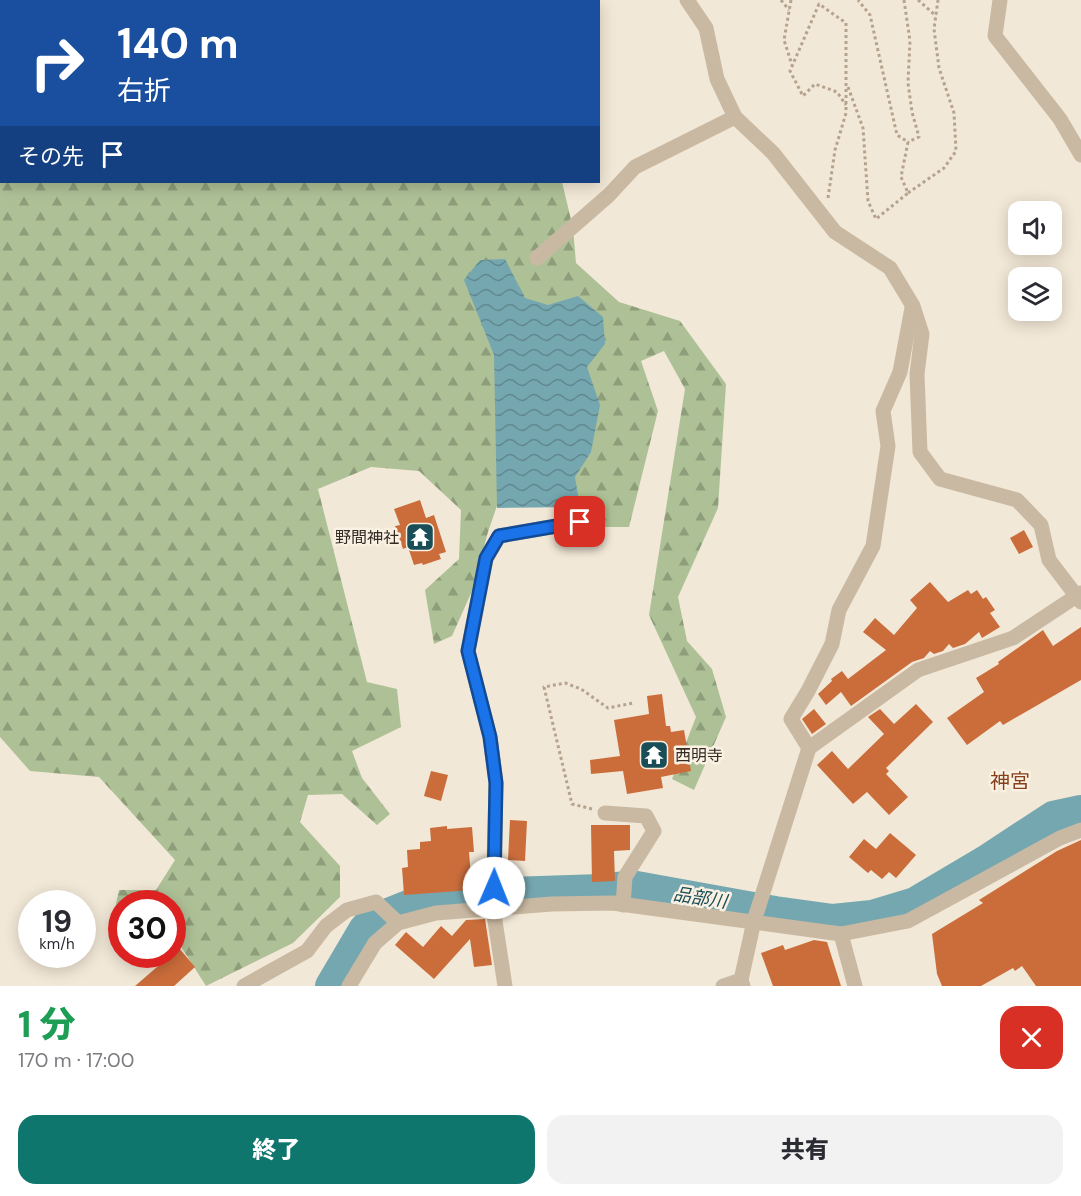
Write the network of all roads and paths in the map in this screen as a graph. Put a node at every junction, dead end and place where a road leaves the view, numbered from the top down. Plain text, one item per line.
1 (687, 0) edge
2 (781, 0) edge
3 (791, 0) edge
4 (904, 0) edge
5 (918, 0) edge
6 (938, 0) edge
7 (1000, 0) edge
8 (860, 1) edge
9 (789, 10) junction
10 (936, 16) junction
11 (792, 66) junction
12 (847, 85) junction
13 (846, 105) junction
14 (735, 117) junction
15 (908, 142) junction
16 (1081, 155) edge
17 (908, 193) junction
18 (826, 209) dead end
19 (537, 258) dead end
20 (913, 306) junction
21 (580, 522) dead end
22 (1079, 597) edge
23 (633, 703) dead end
24 (809, 748) junction
25 (605, 813) joint
26 (1081, 830) edge
27 (623, 904) junction
28 (493, 908) junction
29 (754, 921) junction
30 (398, 923) junction
31 (841, 934) junction
32 (742, 983) edge
33 (244, 986) edge
34 (349, 986) edge
35 (505, 986) edge
36 (723, 986) edge
37 (855, 986) edge

1 - 14 street
2 - 9 path
3 - 9 path
4 - 15 path
5 - 10 path
6 - 10 path
7 - 16 street
8 - 15 path
9 - 11 path
10 - 17 path
11 - 12 path
11 - 13 path
12 - 13 path
12 - 17 path
13 - 18 path
14 - 19 street
14 - 20 street
15 - 17 path
20 - 22 street
20 - 24 street
21 - 28 street
22 - 24 street
23 - 25 path
24 - 29 street
25 - 27 street
26 - 31 street
27 - 28 street
27 - 29 street
28 - 30 street
28 - 35 street
29 - 31 street
29 - 32 street
30 - 33 street
30 - 34 street
31 - 37 street
32 - 36 street

